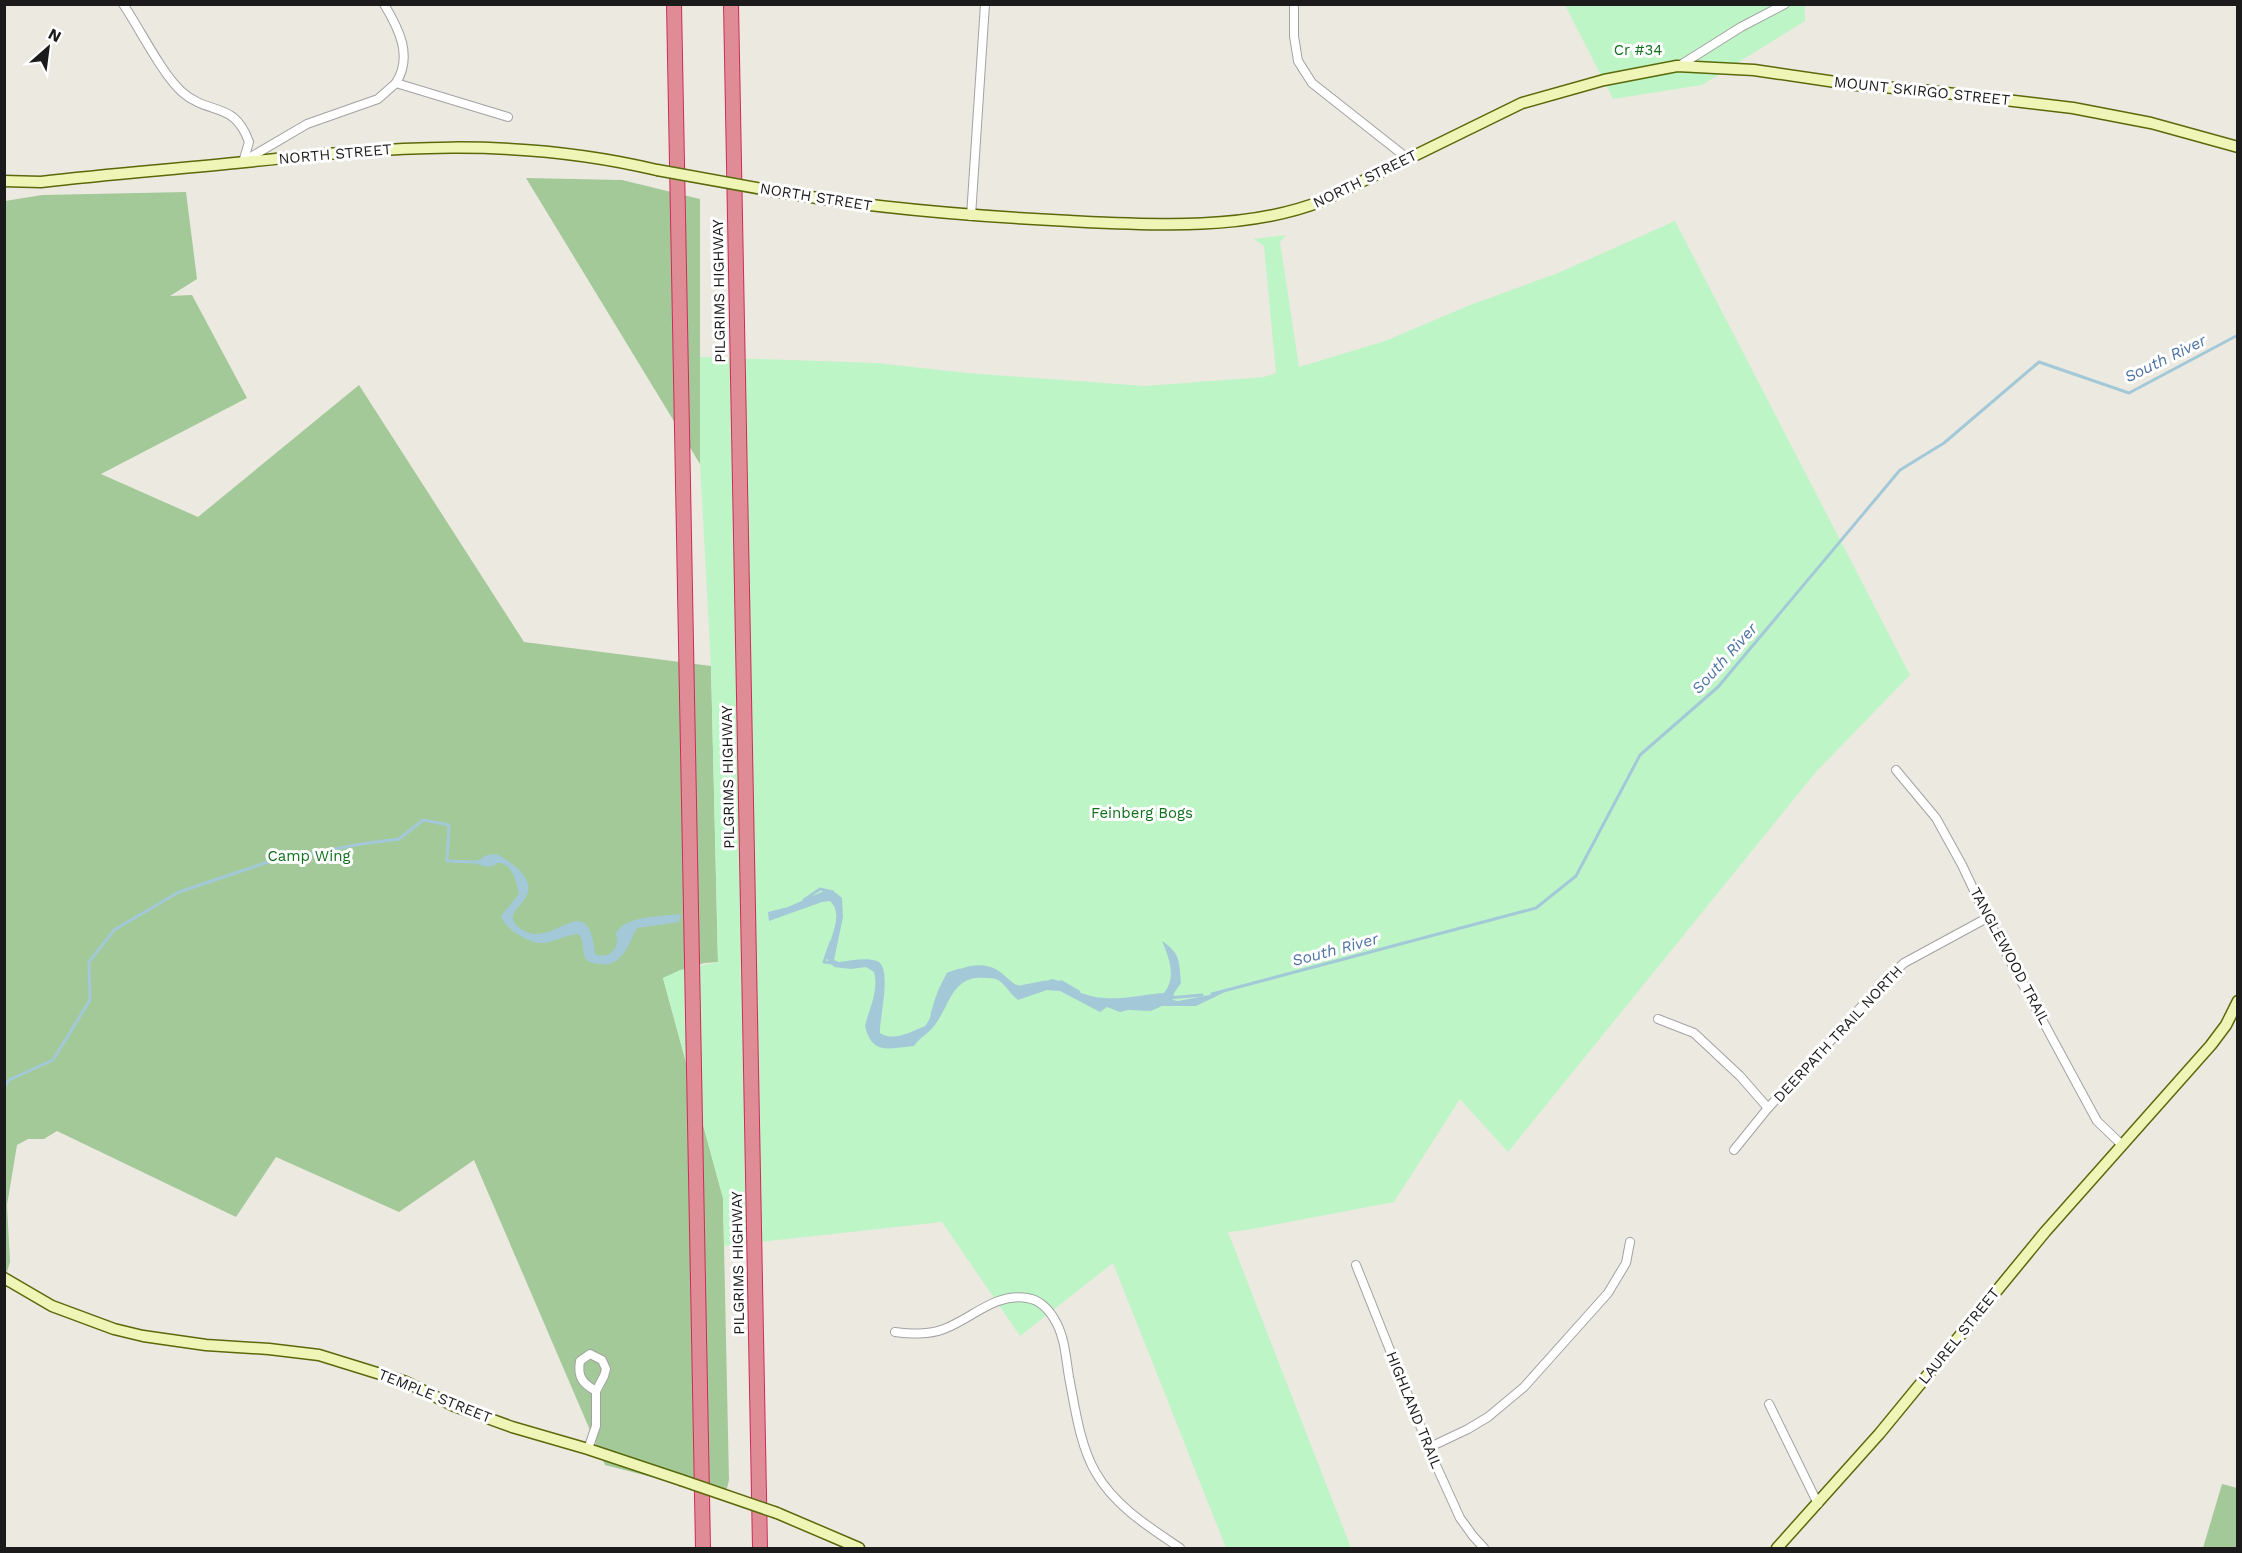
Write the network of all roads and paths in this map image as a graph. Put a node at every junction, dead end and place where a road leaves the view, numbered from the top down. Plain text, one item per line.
1 (123, 4) edge
2 (384, 4) edge
3 (674, 4) edge
4 (731, 4) edge
5 (985, 4) edge
6 (1294, 4) edge
7 (1785, 4) edge
8 (1677, 66) junction
9 (1604, 80) joint
10 (396, 83) junction
11 (508, 117) dead end
12 (2238, 147) edge
13 (1407, 158) junction
14 (243, 162) junction
15 (4, 181) edge
16 (971, 216) junction
17 (1896, 770) dead end
18 (1987, 918) junction
19 (2238, 1001) edge
20 (1658, 1018) dead end
21 (1768, 1108) junction
22 (2121, 1144) junction
23 (1734, 1150) dead end
24 (1630, 1242) dead end
25 (1356, 1264) dead end
26 (4, 1278) edge
27 (895, 1332) dead end
28 (596, 1391) junction
29 (1769, 1404) dead end
30 (1428, 1448) junction
31 (588, 1449) junction
32 (1818, 1504) junction
33 (703, 1548) edge
34 (760, 1548) edge
35 (859, 1548) edge
36 (1180, 1548) edge
37 (1484, 1548) edge
38 (1777, 1548) edge

1 - 14 street
2 - 10 street
3 - 33 highway
4 - 34 highway, PILGRIMS HIGHWAY
5 - 16 street
6 - 13 street
7 - 8 street
8 - 9 street, MOUNT SKIRGO STREET
8 - 12 street, MOUNT SKIRGO STREET
9 - 13 street, NORTH STREET
10 - 11 street
10 - 14 street
13 - 16 street, NORTH STREET
14 - 15 street, NORTH STREET
14 - 16 street, NORTH STREET, bridge
17 - 18 street, TANGLEWOOD TRAIL
18 - 21 street, DEERPATH TRAIL NORTH
18 - 22 street, TANGLEWOOD TRAIL
19 - 22 street, LAUREL STREET
20 - 21 street
21 - 23 street, DEERPATH TRAIL NORTH
22 - 32 street, LAUREL STREET
24 - 30 street
25 - 30 street, HIGHLAND TRAIL
26 - 31 street, TEMPLE STREET
27 - 36 street
28 - 28 street
28 - 31 street
29 - 32 street
30 - 37 street, HIGHLAND TRAIL
31 - 35 street, TEMPLE STREET, bridge
32 - 38 street, LAUREL STREET

